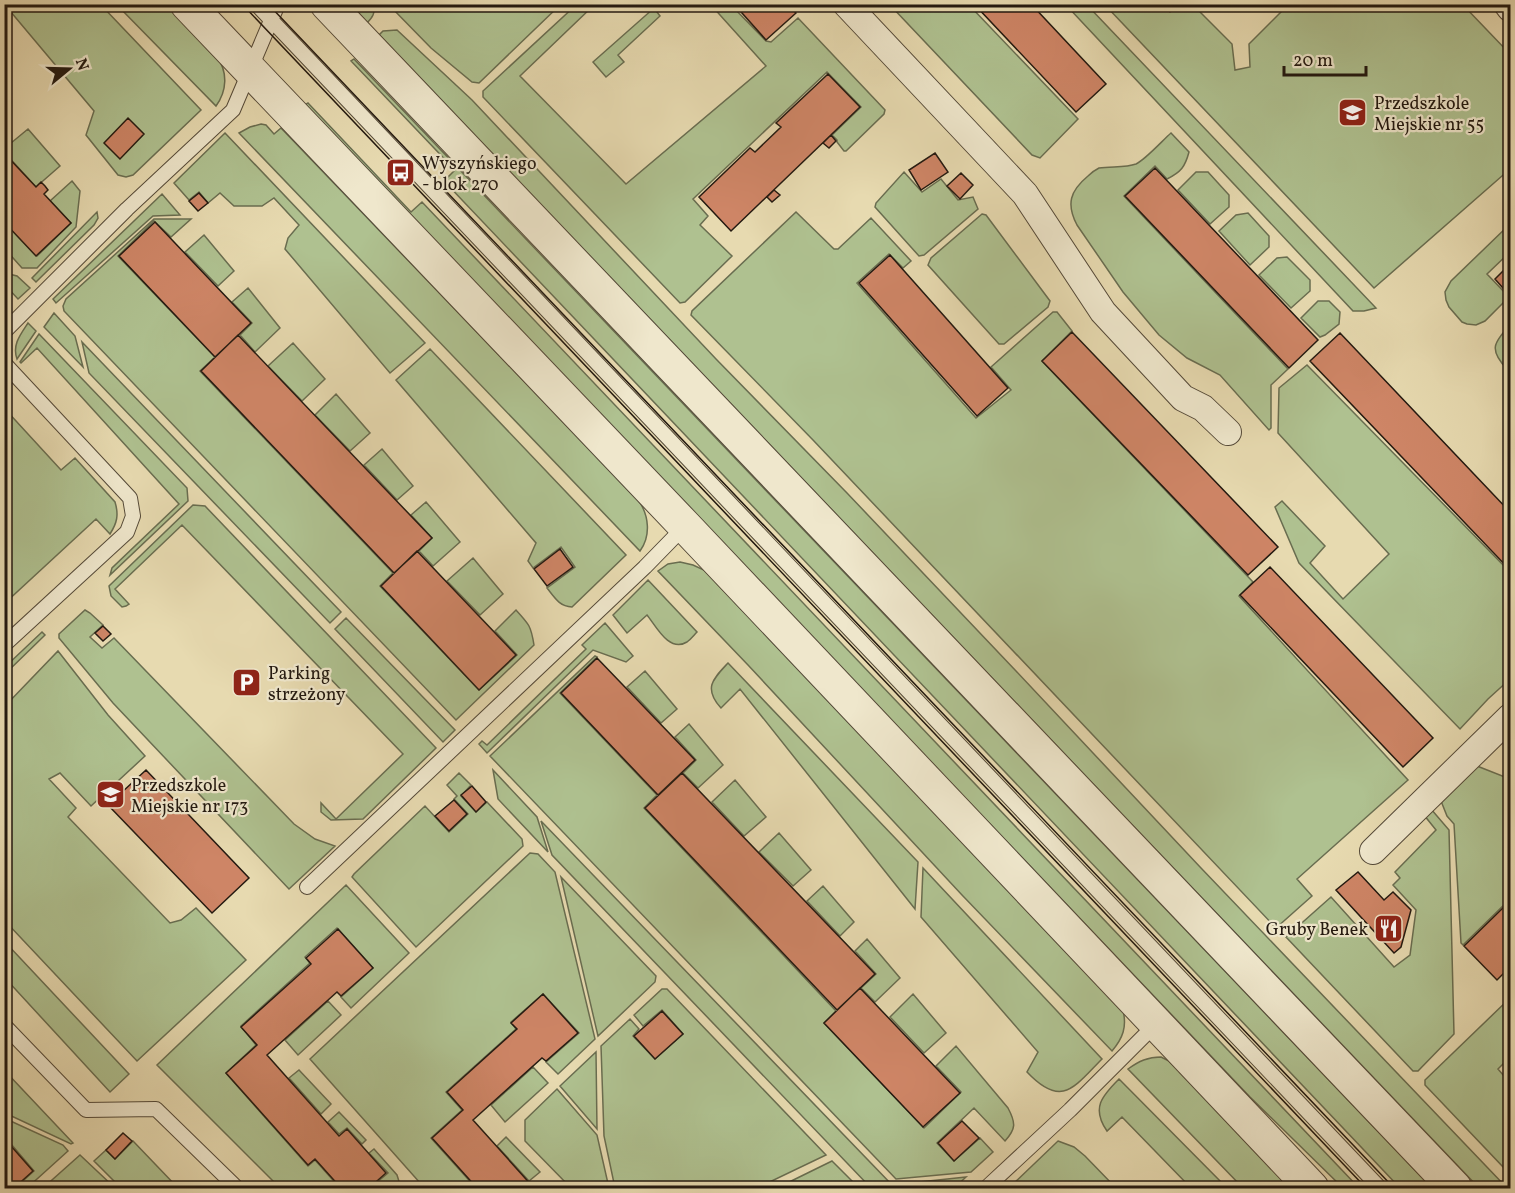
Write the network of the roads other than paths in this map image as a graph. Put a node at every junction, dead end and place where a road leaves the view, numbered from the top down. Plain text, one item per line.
1 (187, 4) edge
2 (256, 4) edge
3 (278, 4) edge
4 (327, 4) edge
5 (846, 4) edge
6 (1507, 4) edge
7 (1510, 8) edge
8 (271, 21) junction
9 (250, 71) junction
10 (4, 332) edge
11 (4, 363) edge
12 (1228, 432) dead end
13 (685, 526) junction
14 (4, 645) edge
15 (1510, 717) edge
16 (1373, 851) dead end
17 (307, 887) dead end
18 (1157, 1023) junction
19 (4, 1025) edge
20 (237, 1188) edge
21 (986, 1188) edge
22 (1312, 1188) edge
23 (1380, 1188) edge
24 (1455, 1188) edge

1 - 9 street
2 - 8 lane
3 - 8 lane
4 - 24 street
5 - 12 street
6 - 7 street
8 - 9 lane
8 - 23 lane
9 - 10 lane
9 - 13 street
11 - 14 lane
13 - 17 lane
13 - 18 street
15 - 16 street
18 - 21 lane
18 - 22 street
19 - 20 lane

